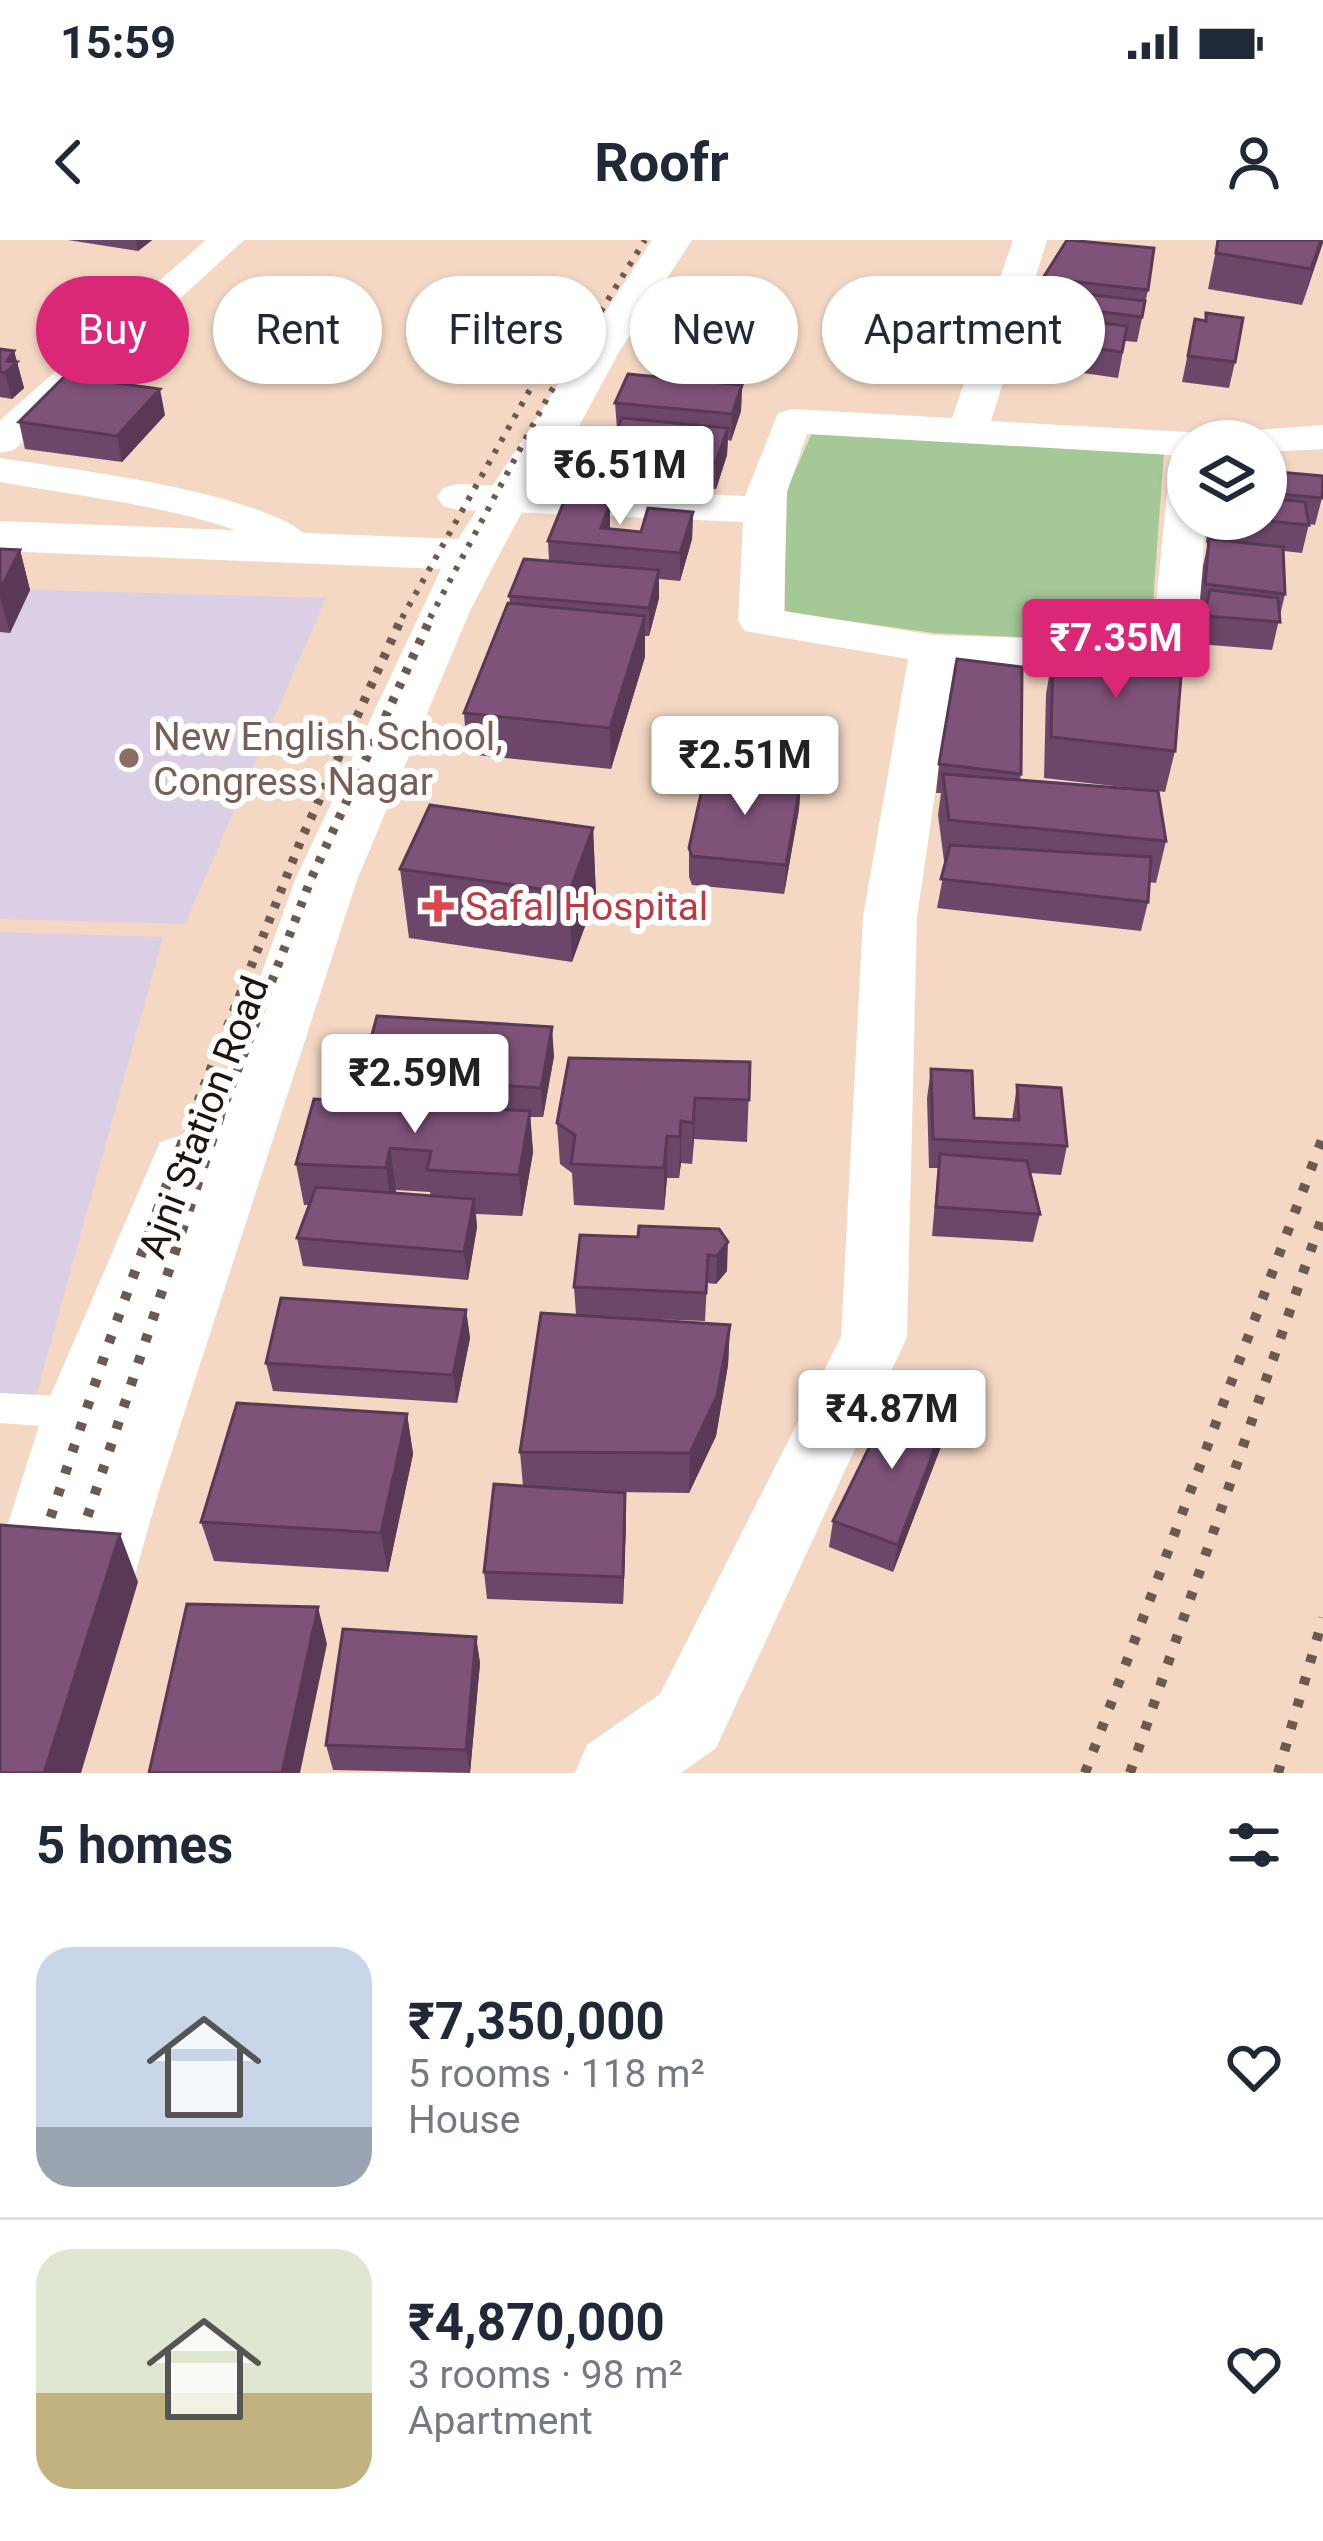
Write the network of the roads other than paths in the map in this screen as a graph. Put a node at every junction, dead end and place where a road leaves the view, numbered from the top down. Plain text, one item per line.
1 (226, 240) edge
2 (622, 240) edge
3 (672, 240) edge
4 (1030, 240) edge
5 (599, 276) edge
6 (968, 431) junction
7 (1323, 437) edge
8 (1287, 439) edge
9 (0, 441) edge
10 (1167, 443) edge
11 (483, 457) dead end
12 (0, 470) edge
13 (765, 510) junction
14 (0, 536) edge
15 (1182, 540) edge
16 (446, 546) junction
17 (326, 555) junction
18 (0, 561) edge
19 (933, 649) junction
20 (194, 1200) junction
21 (0, 1408) edge
22 (83, 1413) junction
23 (0, 1689) edge
24 (32, 1773) edge
25 (616, 1773) edge

1 - 9 street
2 - 5 main road
3 - 16 main road
4 - 6 street
6 - 10 street
6 - 13 street
7 - 8 street
11 - 16 main road
12 - 17 street
13 - 16 street
13 - 19 street
14 - 17 main road
15 - 19 street
16 - 17 main road
16 - 17 main road
16 - 20 main road
17 - 18 main road
19 - 25 street
20 - 22 main road, Ajni Station Road
20 - 24 main road
21 - 22 lane
22 - 23 main road, Ajni Station Road

